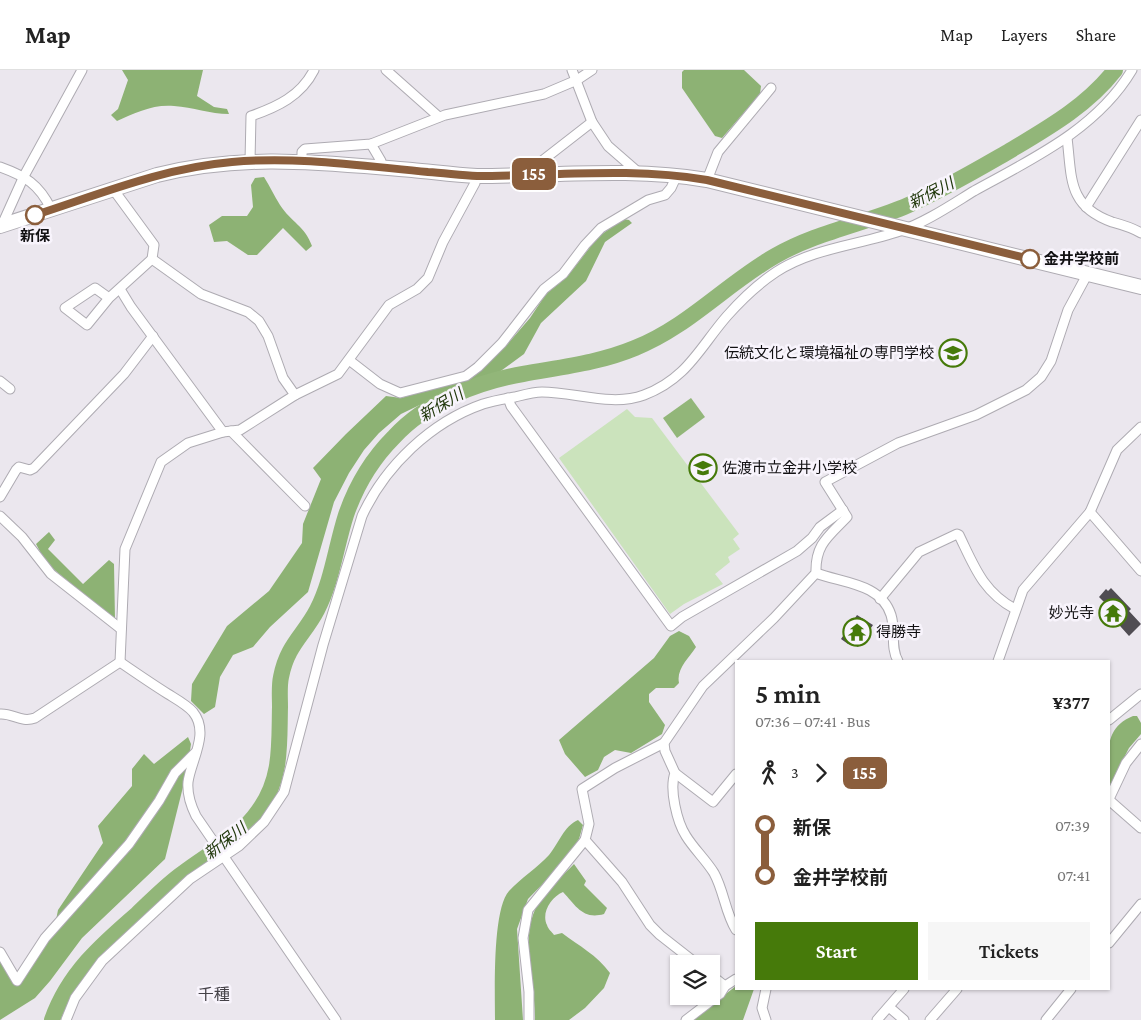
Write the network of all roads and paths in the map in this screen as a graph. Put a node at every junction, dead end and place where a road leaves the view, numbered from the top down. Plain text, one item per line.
1 (82, 70) edge
2 (314, 70) edge
3 (386, 70) edge
4 (572, 70) edge
5 (592, 70) edge
6 (1132, 70) edge
7 (577, 80) junction
8 (771, 88) dead end
9 (439, 117) junction
10 (1141, 120) edge
11 (592, 122) junction
12 (1067, 138) junction
13 (371, 144) junction
14 (250, 161) junction
15 (302, 162) junction
16 (380, 162) dead end
17 (0, 167) edge
18 (639, 173) junction
19 (534, 174) junction
20 (677, 175) junction
21 (24, 176) junction
22 (476, 176) junction
23 (707, 180) junction
24 (113, 189) junction
25 (1086, 207) junction
26 (51, 209) junction
27 (1, 225) edge
28 (899, 228) junction
29 (1141, 233) edge
30 (152, 259) junction
31 (1088, 273) junction
32 (1141, 286) edge
33 (120, 288) junction
34 (110, 298) junction
35 (153, 336) junction
36 (349, 360) junction
37 (0, 381) edge
38 (10, 389) dead end
39 (296, 395) junction
40 (508, 398) junction
41 (1141, 427) edge
42 (227, 432) junction
43 (0, 497) edge
44 (305, 506) dead end
45 (843, 510) junction
46 (1090, 512) junction
47 (0, 516) edge
48 (1141, 571) edge
49 (816, 573) junction
50 (880, 599) junction
51 (1015, 609) junction
52 (120, 629) junction
53 (898, 660) edge
54 (998, 660) edge
55 (120, 662) junction
56 (1141, 694) edge
57 (0, 714) edge
58 (1110, 719) edge
59 (664, 743) junction
60 (1141, 744) edge
61 (198, 748) junction
62 (675, 773) junction
63 (735, 775) edge
64 (1110, 797) edge
65 (1110, 800) edge
66 (1141, 828) edge
67 (585, 840) junction
68 (224, 858) junction
69 (1141, 904) edge
70 (735, 928) edge
71 (1110, 942) edge
72 (0, 952) edge
73 (686, 955) edge
74 (735, 980) edge
75 (720, 982) edge
76 (725, 986) junction
77 (766, 990) edge
78 (903, 990) edge
79 (955, 990) edge
80 (1070, 990) edge
81 (889, 1007) junction
82 (66, 1020) edge
83 (336, 1020) edge
84 (529, 1020) edge
85 (686, 1020) edge
86 (766, 1020) edge
87 (878, 1020) edge
88 (904, 1020) edge
89 (930, 1020) edge
90 (1046, 1020) edge

1 - 21 street
2 - 14 street
3 - 9 street
4 - 7 street
5 - 7 street
6 - 12 street
7 - 9 street
7 - 11 street
8 - 23 street
9 - 13 street
10 - 25 street
11 - 18 street
11 - 19 street
12 - 25 street
12 - 28 street
13 - 15 street
13 - 16 street
14 - 15 highway
14 - 24 highway
15 - 22 highway
17 - 21 street
18 - 19 highway
18 - 20 highway
19 - 22 highway
20 - 23 highway
20 - 36 street
21 - 26 street
21 - 27 street
22 - 36 street
23 - 28 highway
24 - 26 highway
24 - 30 street
25 - 29 street
26 - 27 highway
28 - 31 highway
28 - 40 street
30 - 33 street
30 - 39 street
31 - 32 highway
31 - 45 street
33 - 34 street
33 - 35 street
34 - 34 street
35 - 42 street
35 - 43 street
36 - 39 street
37 - 38 street
39 - 42 street
40 - 45 street
40 - 68 street
41 - 46 street
42 - 44 street
42 - 52 street
45 - 49 street
46 - 48 street
46 - 51 street
47 - 52 street
49 - 50 street
49 - 59 street
50 - 51 street
50 - 53 street
51 - 54 street
52 - 55 street
55 - 57 street
55 - 61 street
56 - 58 street
59 - 62 street
59 - 67 street
60 - 64 street
61 - 68 street
61 - 72 street
62 - 63 street
62 - 70 street
65 - 66 street
67 - 73 street
67 - 84 street
68 - 82 street
68 - 83 street
69 - 71 street
74 - 76 street
75 - 76 street
76 - 85 street
77 - 86 street
78 - 81 street
79 - 89 street
80 - 90 street
81 - 87 street
81 - 88 street

